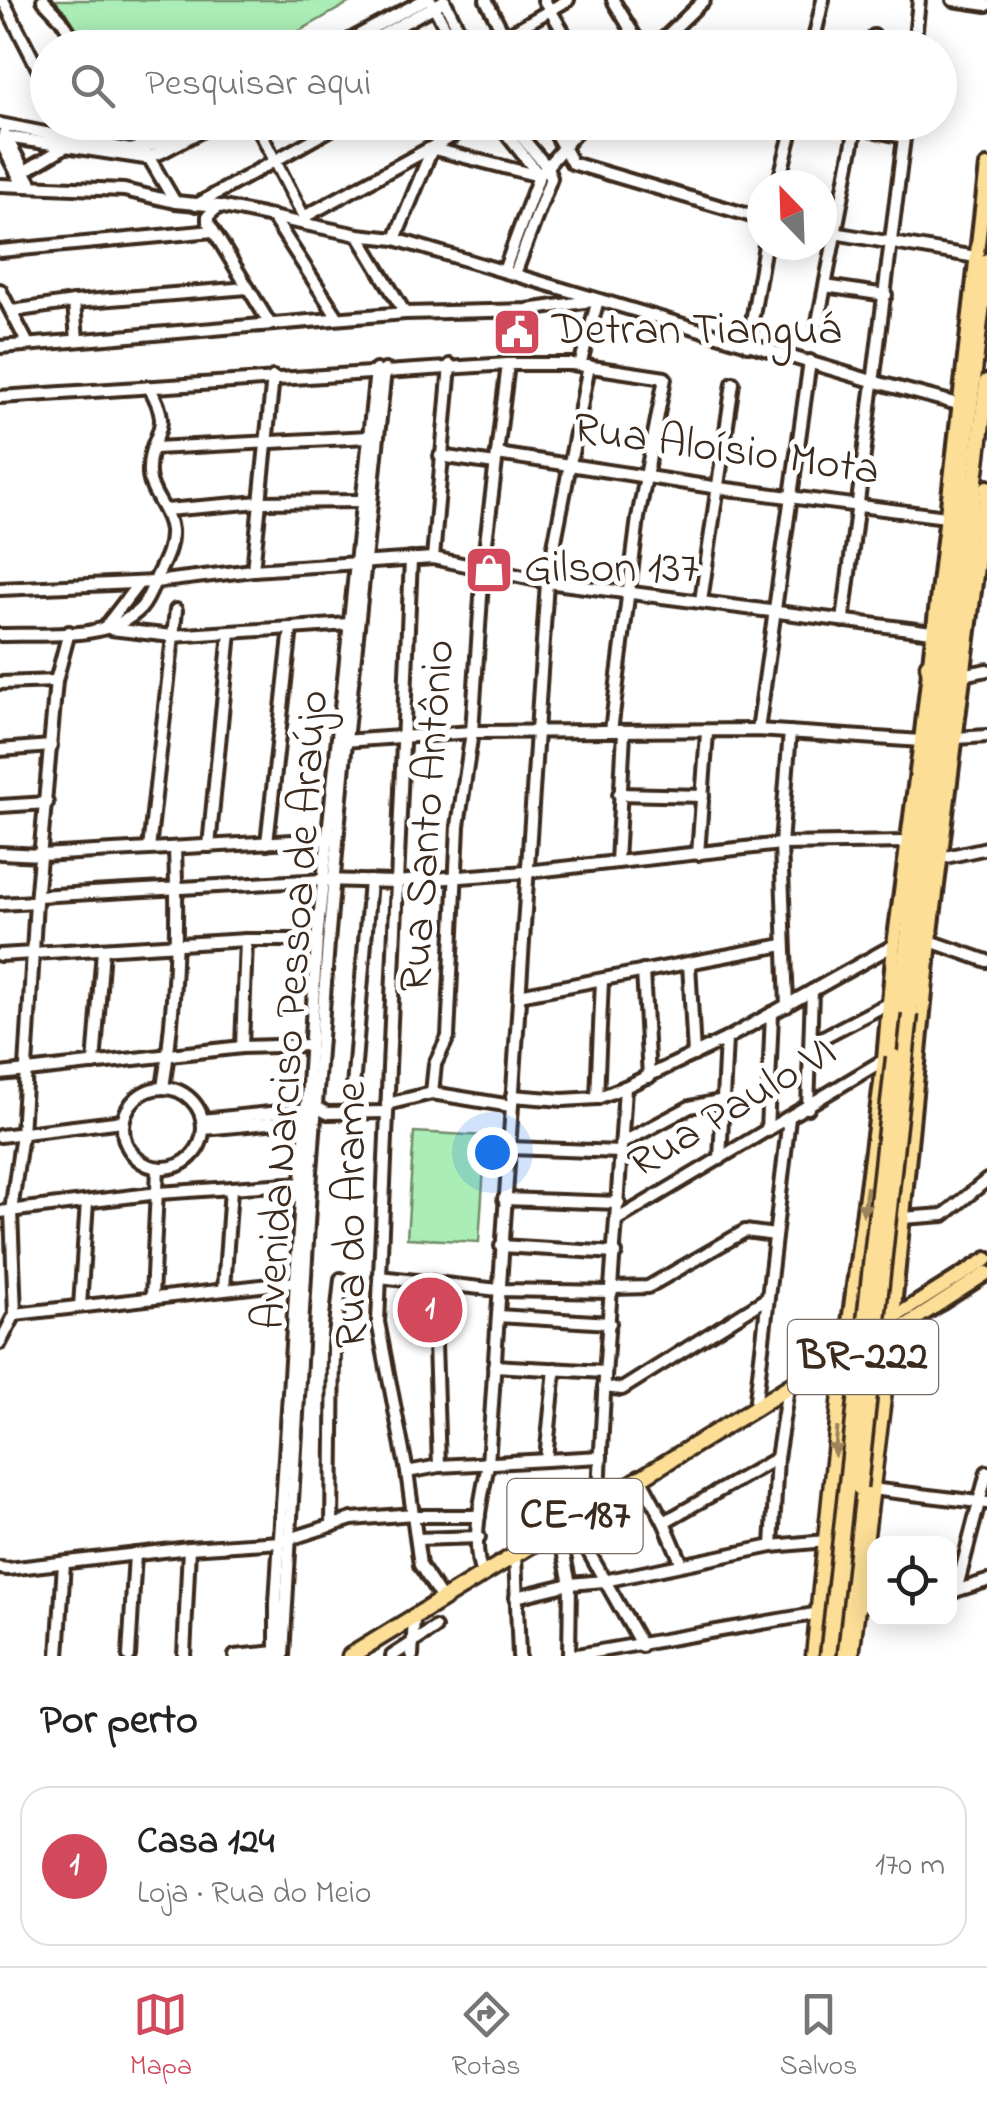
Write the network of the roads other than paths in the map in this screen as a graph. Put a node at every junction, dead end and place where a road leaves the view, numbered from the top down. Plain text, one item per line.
1 (3, 0) edge
2 (43, 0) edge
3 (486, 0) edge
4 (568, 0) edge
5 (613, 0) edge
6 (704, 0) edge
7 (822, 0) edge
8 (919, 0) edge
9 (954, 0) edge
10 (435, 1) edge
11 (688, 4) edge
12 (547, 5) edge
13 (987, 5) edge
14 (69, 30) edge
15 (373, 30) edge
16 (387, 30) edge
17 (448, 30) edge
18 (455, 30) edge
19 (502, 30) edge
20 (513, 30) edge
21 (562, 30) edge
22 (631, 30) edge
23 (668, 30) edge
24 (816, 30) edge
25 (916, 30) edge
26 (30, 53) edge
27 (1, 134) edge
28 (30, 138) edge
29 (42, 140) edge
30 (68, 140) edge
31 (139, 140) edge
32 (166, 140) edge
33 (185, 140) edge
34 (264, 140) edge
35 (311, 140) edge
36 (448, 140) edge
37 (514, 140) edge
38 (521, 140) edge
39 (558, 140) edge
40 (569, 140) edge
41 (789, 140) edge
42 (853, 140) edge
43 (904, 140) edge
44 (69, 144) junction
45 (433, 149) junction
46 (562, 149) junction
47 (146, 152) junction
48 (275, 160) junction
49 (987, 166) edge
50 (782, 170) edge
51 (25, 171) junction
52 (543, 172) junction
53 (0, 184) edge
54 (27, 185) junction
55 (175, 202) junction
56 (195, 205) junction
57 (219, 206) junction
58 (272, 216) junction
59 (747, 216) edge
60 (306, 220) junction
61 (837, 228) edge
62 (213, 231) junction
63 (837, 233) edge
64 (358, 235) junction
65 (394, 239) junction
66 (893, 242) junction
67 (0, 252) edge
68 (982, 259) edge
69 (762, 260) edge
70 (830, 260) edge
71 (511, 266) junction
72 (825, 286) junction
73 (248, 288) junction
74 (0, 290) edge
75 (886, 296) junction
76 (598, 300) junction
77 (74, 302) junction
78 (12, 311) junction
79 (406, 313) junction
80 (338, 318) junction
81 (270, 324) junction
82 (818, 328) dead end
83 (77, 340) junction
84 (28, 344) junction
85 (748, 345) junction
86 (0, 347) edge
87 (810, 361) junction
88 (508, 364) junction
89 (450, 366) junction
90 (584, 366) junction
91 (380, 370) junction
92 (273, 378) junction
93 (872, 382) junction
94 (987, 382) edge
95 (733, 383) dead end
96 (149, 387) junction
97 (0, 397) edge
98 (958, 404) junction
99 (368, 436) junction
100 (267, 440) junction
101 (155, 448) junction
102 (440, 456) junction
103 (496, 459) junction
104 (569, 466) junction
105 (646, 476) junction
106 (718, 488) junction
107 (987, 488) edge
108 (790, 498) junction
109 (363, 501) junction
110 (260, 502) junction
111 (860, 505) junction
112 (166, 510) junction
113 (946, 517) junction
114 (433, 558) junction
115 (411, 559) junction
116 (360, 563) junction
117 (483, 567) junction
118 (253, 570) junction
119 (154, 582) junction
120 (546, 582) junction
121 (138, 583) junction
122 (0, 589) edge
123 (628, 592) junction
124 (702, 601) junction
125 (176, 610) dead end
126 (773, 611) junction
127 (843, 621) junction
128 (349, 624) junction
129 (959, 624) junction
130 (105, 628) junction
131 (290, 628) junction
132 (69, 632) junction
133 (230, 632) junction
134 (932, 632) junction
135 (0, 635) edge
136 (172, 636) junction
137 (928, 665) junction
138 (964, 669) junction
139 (987, 670) edge
140 (56, 681) junction
141 (0, 683) edge
142 (937, 708) junction
143 (758, 730) junction
144 (472, 732) junction
145 (536, 732) junction
146 (610, 732) junction
147 (624, 732) junction
148 (707, 732) junction
149 (790, 732) junction
150 (402, 735) junction
151 (987, 736) edge
152 (956, 738) junction
153 (342, 741) junction
154 (921, 741) junction
155 (51, 746) junction
156 (0, 750) edge
157 (619, 794) junction
158 (703, 796) junction
159 (46, 803) junction
160 (0, 806) edge
161 (328, 839) junction
162 (907, 842) junction
163 (268, 843) junction
164 (781, 844) junction
165 (209, 846) junction
166 (175, 848) junction
167 (987, 848) edge
168 (149, 849) junction
169 (0, 853) edge
170 (698, 854) junction
171 (41, 855) junction
172 (941, 858) junction
173 (616, 862) junction
174 (526, 872) junction
175 (456, 877) junction
176 (329, 880) junction
177 (370, 881) junction
178 (395, 882) junction
179 (177, 888) junction
180 (37, 899) junction
181 (0, 904) edge
182 (246, 940) junction
183 (318, 940) junction
184 (930, 941) junction
185 (782, 944) junction
186 (894, 945) junction
187 (174, 946) junction
188 (103, 950) junction
189 (33, 954) junction
190 (0, 956) edge
191 (987, 961) edge
192 (690, 963) junction
193 (643, 970) junction
194 (602, 980) junction
195 (812, 990) junction
196 (519, 995) junction
197 (889, 1002) junction
198 (786, 1006) junction
199 (772, 1013) junction
200 (726, 1039) junction
201 (812, 1043) junction
202 (310, 1045) junction
203 (242, 1048) junction
204 (694, 1056) junction
205 (168, 1057) junction
206 (889, 1058) junction
207 (94, 1064) junction
208 (25, 1072) junction
209 (0, 1074) edge
210 (648, 1077) junction
211 (162, 1088) junction
212 (626, 1088) junction
213 (432, 1093) junction
214 (597, 1098) junction
215 (724, 1100) junction
216 (511, 1101) junction
217 (387, 1108) junction
218 (808, 1108) junction
219 (351, 1112) junction
220 (315, 1114) junction
221 (789, 1118) junction
222 (123, 1122) junction
223 (203, 1124) junction
224 (767, 1131) junction
225 (22, 1134) junction
226 (0, 1136) edge
227 (509, 1148) junction
228 (622, 1148) junction
229 (720, 1159) junction
230 (158, 1168) junction
231 (987, 1180) edge
232 (302, 1183) junction
233 (230, 1189) junction
234 (159, 1193) junction
235 (504, 1199) junction
236 (87, 1202) junction
237 (619, 1203) junction
238 (6, 1211) edge
239 (902, 1218) junction
240 (618, 1219) junction
241 (774, 1234) junction
242 (500, 1246) junction
243 (616, 1253) junction
244 (987, 1259) edge
245 (14, 1268) junction
246 (0, 1272) edge
247 (978, 1274) edge
248 (378, 1277) junction
249 (341, 1279) dead end
250 (296, 1282) junction
251 (432, 1282) junction
252 (224, 1289) junction
253 (499, 1290) junction
254 (612, 1290) junction
255 (152, 1298) junction
256 (767, 1298) junction
257 (80, 1306) junction
258 (15, 1314) junction
259 (498, 1316) junction
260 (892, 1318) junction
261 (610, 1324) junction
262 (891, 1335) junction
263 (0, 1343) edge
264 (846, 1345) junction
265 (844, 1363) junction
266 (494, 1366) junction
267 (555, 1369) junction
268 (604, 1372) junction
269 (794, 1383) junction
270 (604, 1388) junction
271 (755, 1408) junction
272 (600, 1457) junction
273 (777, 1458) junction
274 (546, 1460) junction
275 (488, 1464) junction
276 (439, 1466) junction
277 (407, 1472) junction
278 (987, 1472) edge
279 (639, 1476) junction
280 (871, 1488) junction
281 (599, 1501) junction
282 (982, 1503) edge
283 (413, 1515) junction
284 (480, 1516) junction
285 (664, 1522) junction
286 (564, 1523) junction
287 (332, 1526) junction
288 (479, 1537) junction
289 (416, 1539) junction
290 (286, 1541) junction
291 (826, 1541) junction
292 (772, 1546) junction
293 (188, 1548) junction
294 (135, 1554) junction
295 (514, 1554) junction
296 (64, 1562) junction
297 (682, 1564) junction
298 (0, 1568) edge
299 (482, 1574) junction
300 (957, 1580) edge
301 (987, 1580) edge
302 (604, 1581) junction
303 (570, 1584) junction
304 (957, 1591) edge
305 (516, 1597) junction
306 (442, 1599) junction
307 (867, 1604) edge
308 (857, 1605) junction
309 (820, 1613) junction
310 (408, 1621) junction
311 (435, 1628) dead end
312 (642, 1646) junction
313 (404, 1652) edge
314 (278, 1655) edge
315 (58, 1656) edge
316 (129, 1656) edge
317 (184, 1656) edge
318 (235, 1656) edge
319 (350, 1656) edge
320 (519, 1656) edge
321 (570, 1656) edge
322 (814, 1656) edge
323 (828, 1656) edge
324 (838, 1656) edge
325 (851, 1656) edge

1 - 26 street
2 - 14 street
3 - 19 street
4 - 12 street
5 - 22 street
6 - 11 street
7 - 24 street
8 - 25 street
9 - 13 street
10 - 15 street
10 - 16 street
10 - 17 street
10 - 18 street
11 - 23 street
12 - 20 street
12 - 21 street
27 - 28 street
27 - 51 street
27 - 54 street
29 - 44 street
30 - 44 street
31 - 47 street
32 - 47 street
33 - 47 street
34 - 48 street
35 - 48 street
36 - 45 street
37 - 52 street
38 - 52 street
39 - 46 street
40 - 46 street
41 - 50 street
42 - 61 street
43 - 66 street
44 - 47 street
44 - 51 street
45 - 52 street
45 - 60 street
45 - 65 street
46 - 52 street
46 - 59 street
47 - 55 street
48 - 56 street
48 - 60 street
49 - 68 main road
51 - 54 street
52 - 71 street
53 - 54 street
54 - 55 street
55 - 56 street
56 - 57 street
57 - 58 street
57 - 62 street
58 - 60 street
58 - 80 street
60 - 64 street
62 - 67 street
62 - 73 street
63 - 66 street
64 - 65 street
64 - 79 street
65 - 71 street
66 - 68 street
66 - 75 street
68 - 98 main road
68 - 142 highway, BR-222
69 - 85 street
70 - 72 street
71 - 76 street
72 - 75 street
72 - 82 street
73 - 77 street
73 - 81 street
74 - 78 street
75 - 93 street
76 - 79 street
76 - 85 street
76 - 90 street
77 - 78 street
77 - 83 street
78 - 84 street
79 - 80 street
80 - 81 street
81 - 83 street
83 - 84 street
84 - 86 street
85 - 87 street
87 - 93 street
87 - 108 street
88 - 89 street
88 - 90 street
88 - 103 street, Rua Santo Antônio
89 - 91 street
89 - 102 street
90 - 104 street
90 - 105 street
91 - 92 street
91 - 99 street, Avenida Narciso Pessoa de Araújo
91 - 116 street, Avenida Narciso Pessoa de Araújo
92 - 96 street
92 - 100 street
93 - 98 street
93 - 111 street
94 - 129 highway, BR-222
95 - 106 street
96 - 97 street
96 - 101 street
98 - 113 main road
99 - 100 street
99 - 109 street, Avenida Narciso Pessoa de Araújo
100 - 101 street
100 - 110 street
101 - 112 street
102 - 103 street, Rua Aloísio Mota
102 - 114 street
103 - 104 street, Rua Aloísio Mota
103 - 117 street, Rua Santo Antônio
104 - 105 street, Rua Aloísio Mota
104 - 120 street
105 - 106 street, Rua Aloísio Mota
105 - 123 street
106 - 108 street, Rua Aloísio Mota
106 - 124 street
107 - 138 main road, BR-222
108 - 111 street, Rua Aloísio Mota
108 - 126 street
109 - 110 street
109 - 116 street, Avenida Narciso Pessoa de Araújo
110 - 112 street
110 - 118 street
111 - 113 street, Rua Aloísio Mota
111 - 127 street
112 - 119 street
113 - 134 main road
114 - 115 street
114 - 117 street
115 - 116 street
115 - 150 street, Rua do Arame
116 - 118 street
116 - 128 street, Avenida Narciso Pessoa de Araújo
116 - 153 street, Avenida Narciso Pessoa de Araújo
117 - 120 street
117 - 144 street, Rua Santo Antônio
118 - 119 street
119 - 121 street
119 - 130 street
120 - 123 street
120 - 145 street
121 - 122 street
121 - 130 street
123 - 124 street
123 - 146 street
124 - 126 street
125 - 136 street
126 - 127 street
126 - 143 street
127 - 134 street
128 - 131 street
128 - 153 street, Avenida Narciso Pessoa de Araújo
129 - 138 highway
129 - 324 highway, BR-222, bridge
130 - 132 street
130 - 136 street
131 - 133 street
131 - 163 street
132 - 135 street
132 - 140 street
133 - 136 street
133 - 165 street
134 - 137 main road
136 - 168 street
137 - 142 highway
137 - 154 main road
138 - 139 street
138 - 152 main road, BR-222
140 - 141 street
140 - 155 street
142 - 206 highway, BR-222
143 - 148 street
143 - 149 street
144 - 145 street
144 - 150 street
144 - 175 street, Rua Santo Antônio
145 - 146 street
145 - 174 street
146 - 147 street
147 - 148 street
147 - 157 street
148 - 158 street
149 - 154 street
149 - 164 street
150 - 153 street
150 - 178 street, Rua do Arame
151 - 152 street
152 - 172 main road, BR-222
153 - 161 street, Avenida Narciso Pessoa de Araújo
153 - 176 street, Avenida Narciso Pessoa de Araújo
154 - 162 main road
155 - 156 street
155 - 159 street
157 - 158 street
157 - 173 street
158 - 170 street
159 - 160 street
159 - 171 street
161 - 163 street
161 - 176 street, Avenida Narciso Pessoa de Araújo
162 - 164 street
162 - 186 main road
163 - 165 street
164 - 170 street
164 - 185 street
165 - 166 street
166 - 168 street
166 - 179 street
167 - 172 street
168 - 171 street
169 - 171 street
170 - 173 street
171 - 180 street
172 - 184 main road, BR-222
173 - 174 street
174 - 175 street
174 - 196 street
175 - 178 street
175 - 213 street, Rua Santo Antônio
176 - 177 street
176 - 179 street
176 - 183 street, Avenida Narciso Pessoa de Araújo
176 - 220 street, Avenida Narciso Pessoa de Araújo
177 - 178 street
177 - 219 street
178 - 217 street, Rua do Arame
179 - 180 street
179 - 187 street
180 - 181 street
180 - 189 street
182 - 183 street
182 - 187 street
182 - 203 street
183 - 202 street, Avenida Narciso Pessoa de Araújo
184 - 191 street
184 - 239 main road, BR-222
185 - 192 street
185 - 198 street
186 - 195 street
186 - 197 main road
187 - 188 street
187 - 205 street
188 - 189 street
188 - 207 street
189 - 190 street
189 - 208 street
192 - 193 street
192 - 204 street
193 - 194 street
193 - 210 street
194 - 196 street
194 - 214 street
195 - 198 street
195 - 201 street
196 - 216 street
197 - 201 street
197 - 206 main road
198 - 199 street
199 - 200 street
199 - 224 street
200 - 204 street
200 - 215 street
201 - 218 street
202 - 203 street
202 - 220 street, Avenida Narciso Pessoa de Araújo
203 - 205 street
204 - 210 street
205 - 207 street
205 - 211 street
206 - 218 street, Rua Paulo VI
206 -> 264 main road
206 - 323 highway, BR-222, bridge
207 - 208 street
208 - 209 street
208 - 225 street
210 - 212 street
211 - 222 street
211 - 223 street
212 - 214 street
212 - 228 street
213 - 216 street
213 - 217 street
214 - 216 street
215 - 228 street
215 - 229 street
216 - 227 street
217 - 219 street
217 - 248 street, Rua do Arame
218 - 221 street, Rua Paulo VI
219 - 220 street
220 - 223 street
220 - 232 street, Avenida Narciso Pessoa de Araújo
220 - 290 street, Avenida Narciso Pessoa de Araújo
221 - 224 street, Rua Paulo VI
221 - 241 street
222 - 225 street
222 - 230 street
223 - 230 street
224 - 229 street, Rua Paulo VI
225 - 226 street
225 - 238 street
227 - 228 street
227 - 235 street
228 - 237 street
229 - 240 street, Rua Paulo VI
230 - 234 street
231 - 239 street
232 - 233 street
232 - 250 street, Avenida Narciso Pessoa de Araújo
233 - 234 street
233 - 252 street
234 - 236 street
234 - 255 street
235 - 237 street
235 - 242 street
236 - 238 street
236 - 257 street
237 - 240 street
238 - 245 street
239 - 260 main road, BR-222
240 - 243 street
241 - 254 street
241 - 256 street
242 - 243 street
242 - 253 street
243 - 254 street
244 - 247 main road, CE-187
245 - 246 street
245 - 258 street
247 - 260 main road, CE-187
247 - 262 main road, CE-187
248 - 251 street
248 - 277 street, Rua do Arame
249 - 287 street
250 - 252 street
250 - 290 street, Avenida Narciso Pessoa de Araújo
251 - 253 street
251 - 276 street
252 - 255 street
253 - 254 street
253 - 259 street
254 - 261 street
255 - 257 street
256 - 270 street
256 - 271 street
257 - 258 street
258 - 263 street
259 - 261 street
259 - 266 street
260 - 262 highway, BR-222
260 - 264 highway, CE-187
261 - 268 street
262 - 265 highway, CE-187
262 - 280 highway, BR-222
264 - 265 highway
264 - 269 highway, CE-187
265 - 269 highway, CE-187
265 -> 291 highway
266 - 267 street
266 - 275 street
267 - 268 street
267 - 274 street
268 - 270 street
269 - 271 highway, CE-187
269 - 273 street
270 - 272 street
271 - 279 highway, CE-187
272 - 274 street
272 - 281 street
273 - 285 street
273 - 292 street
274 - 275 street
275 - 276 street
275 - 284 street
276 - 277 street
277 - 283 street, Rua do Arame
278 - 282 street
279 - 281 highway, CE-187
279 - 285 street
280 - 282 street
280 - 308 highway, BR-222
281 - 286 highway, CE-187
282 - 300 street
283 - 284 street
283 - 287 street
283 - 289 street, Rua do Arame
284 - 288 street
285 - 297 street
286 - 295 highway, CE-187
286 - 302 street
286 - 303 street
287 - 290 street
288 - 289 street
288 - 299 street
289 - 306 street, Rua do Arame
290 - 293 street
290 - 314 street, Avenida Narciso Pessoa de Araújo
291 - 292 street
291 - 309 highway
292 - 297 street
293 - 294 street
293 - 317 street
294 - 296 street
294 - 316 street
295 - 299 highway, CE-187
295 - 305 street
296 - 298 street
296 - 315 street
297 - 302 street
299 - 306 highway, CE-187
301 - 304 street
302 - 303 street
302 - 312 street
303 - 305 street
303 - 321 street
305 - 320 street
306 - 310 highway, CE-187
307 - 308 street
308 - 325 highway, BR-222
309 - 312 street
309 - 322 highway
310 - 313 street
310 - 319 highway, CE-187
311 - 313 street
312 - 321 street
314 - 318 street

